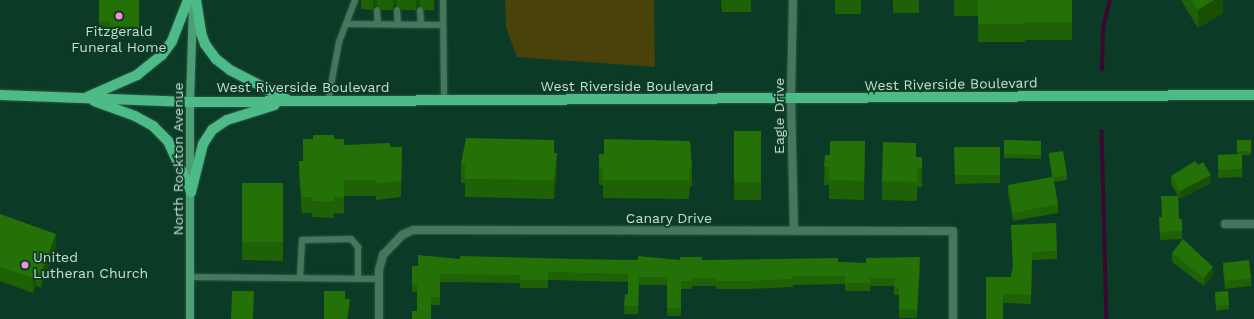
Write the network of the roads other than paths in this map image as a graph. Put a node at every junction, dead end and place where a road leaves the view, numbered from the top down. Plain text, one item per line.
1 (188, 0) edge
2 (195, 0) edge
3 (355, 0) edge
4 (443, 0) edge
5 (793, 0) edge
6 (377, 10) dead end
7 (397, 10) dead end
8 (420, 10) dead end
9 (347, 24) junction
10 (378, 24) junction
11 (398, 24) junction
12 (420, 25) junction
13 (443, 25) junction
14 (0, 95) edge
15 (1254, 95) edge
16 (85, 98) junction
17 (791, 99) junction
18 (444, 100) junction
19 (290, 101) junction
20 (328, 101) junction
21 (190, 102) junction
22 (191, 192) junction
23 (1225, 224) dead end
24 (1254, 224) edge
25 (794, 231) junction
26 (190, 277) junction
27 (300, 278) junction
28 (358, 279) junction
29 (379, 279) junction
30 (190, 319) edge
31 (379, 319) edge
32 (953, 319) edge

1 - 16 main road
2 - 19 main road
2 - 21 main road, North Rockton Avenue
3 - 9 lane
4 - 13 lane
5 - 17 street, Eagle Drive
6 - 10 lane
7 - 11 lane
8 - 12 lane
9 - 10 lane
9 - 20 lane
10 - 11 lane
11 - 12 lane
12 - 13 lane
13 - 18 lane
14 - 16 main road, West Riverside Boulevard
15 - 17 main road, West Riverside Boulevard
16 - 21 main road, West Riverside Boulevard
16 - 22 main road
17 - 18 main road, West Riverside Boulevard
17 - 25 street, Eagle Drive
18 - 20 main road, West Riverside Boulevard
19 - 20 main road, West Riverside Boulevard
19 - 21 main road, West Riverside Boulevard
19 - 22 main road
21 - 22 main road, North Rockton Avenue
22 - 26 main road, North Rockton Avenue
23 - 24 street
25 - 29 street, Canary Drive
25 - 32 street, Canary Drive
26 - 27 lane
26 - 30 main road, North Rockton Avenue
27 - 28 lane
27 - 28 lane
28 - 29 lane
29 - 31 street

